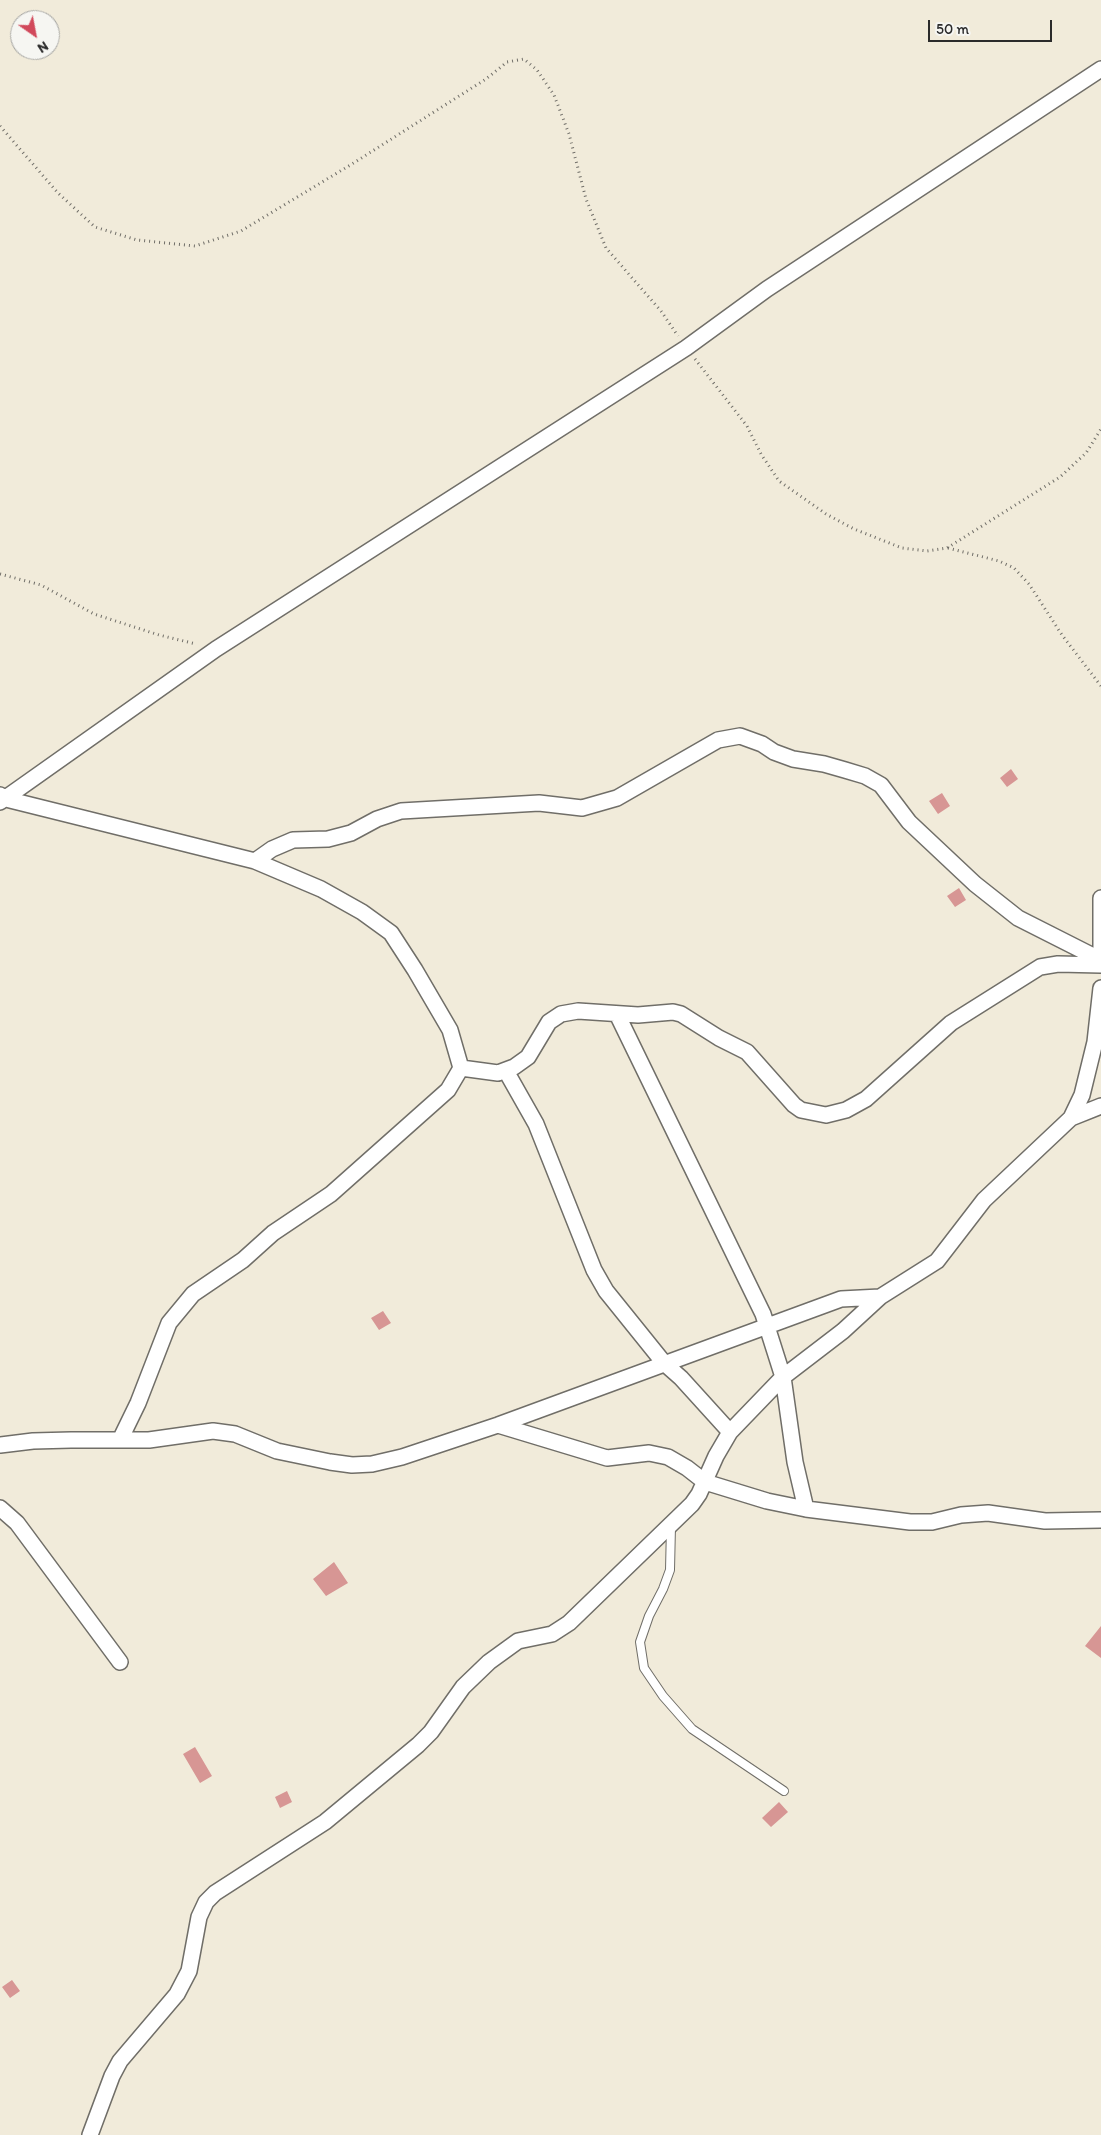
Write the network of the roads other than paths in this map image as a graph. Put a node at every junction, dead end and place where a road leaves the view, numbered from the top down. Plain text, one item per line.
1 (1101, 69) edge
2 (2, 799) edge
3 (255, 861) junction
4 (1101, 898) edge
5 (1101, 958) edge
6 (1101, 965) edge
7 (1101, 988) edge
8 (617, 1014) junction
9 (461, 1068) junction
10 (506, 1071) junction
11 (1101, 1106) edge
12 (1071, 1118) junction
13 (880, 1297) junction
14 (767, 1326) junction
15 (664, 1363) junction
16 (783, 1377) junction
17 (498, 1425) junction
18 (730, 1432) junction
19 (120, 1440) junction
20 (0, 1445) edge
21 (705, 1482) junction
22 (0, 1508) edge
23 (806, 1509) junction
24 (1101, 1520) edge
25 (671, 1524) junction
26 (120, 1662) dead end
27 (784, 1791) dead end
28 (90, 2135) edge

1 - 2 street
2 - 3 street
3 - 5 street
3 - 9 street
4 - 5 street
6 - 8 street
7 - 12 street
8 - 10 street
8 - 14 street
9 - 10 street
9 - 19 street
10 - 15 street
11 - 12 street
12 - 13 street
13 - 14 street
13 - 16 street
14 - 15 street
14 - 16 street
15 - 17 street
15 - 18 street
16 - 18 street
16 - 23 street
17 - 19 street
17 - 21 street
18 - 21 street
19 - 20 street
21 - 23 street
21 - 25 street
22 - 26 street
23 - 24 street
25 - 27 lane
25 - 28 street

